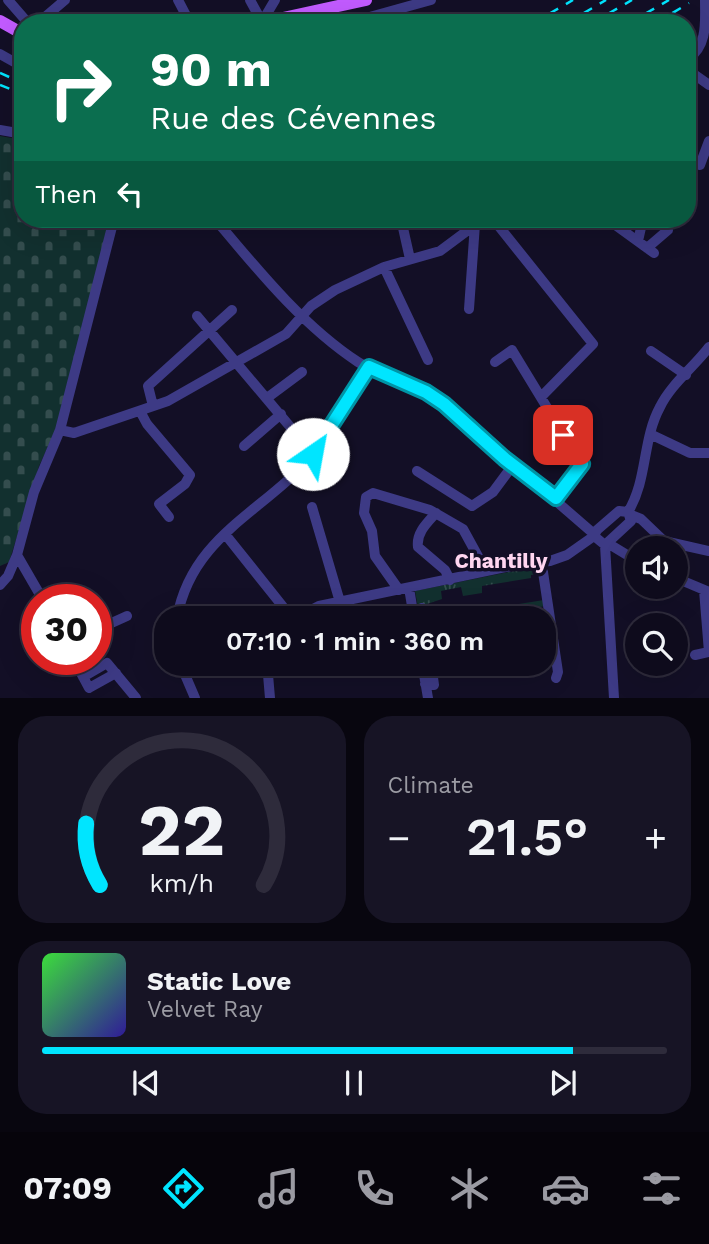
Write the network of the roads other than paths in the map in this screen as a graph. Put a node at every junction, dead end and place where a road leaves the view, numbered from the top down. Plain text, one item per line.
1 (8, 0) edge
2 (65, 0) edge
3 (366, 0) edge
4 (431, 0) edge
5 (705, 0) edge
6 (20, 14) edge
7 (49, 14) edge
8 (299, 14) edge
9 (380, 14) edge
10 (696, 51) edge
11 (709, 141) edge
12 (701, 165) dead end
13 (112, 228) edge
14 (223, 228) edge
15 (403, 228) edge
16 (470, 228) edge
17 (478, 228) edge
18 (499, 228) edge
19 (620, 228) edge
20 (641, 228) edge
21 (668, 230) dead end
22 (638, 241) junction
23 (410, 260) junction
24 (384, 267) junction
25 (469, 309) dead end
26 (232, 310) dead end
27 (302, 316) junction
28 (197, 317) dead end
29 (211, 331) junction
30 (709, 347) edge
31 (651, 351) dead end
32 (428, 360) dead end
33 (495, 362) dead end
34 (237, 363) junction
35 (369, 367) junction
36 (302, 372) dead end
37 (686, 374) junction
38 (541, 397) junction
39 (267, 398) junction
40 (153, 406) junction
41 (140, 411) junction
42 (281, 414) junction
43 (60, 430) junction
44 (650, 434) junction
45 (244, 446) dead end
46 (709, 453) edge
47 (313, 454) junction
48 (513, 465) junction
49 (416, 471) dead end
50 (556, 498) junction
51 (312, 507) dead end
52 (436, 513) junction
53 (629, 513) junction
54 (169, 517) dead end
55 (225, 534) junction
56 (594, 535) junction
57 (607, 545) junction
58 (709, 551) edge
59 (17, 555) junction
60 (625, 555) edge
61 (486, 570) junction
62 (543, 572) dead end
63 (4, 575) edge
64 (450, 580) junction
65 (688, 583) edge
66 (34, 584) edge
67 (0, 585) edge
68 (404, 589) junction
69 (707, 591) edge
70 (340, 602) junction
71 (180, 606) edge
72 (284, 606) edge
73 (319, 606) edge
74 (410, 606) edge
75 (127, 616) dead end
76 (112, 623) edge
77 (709, 652) edge
78 (695, 655) dead end
79 (112, 669) edge
80 (186, 676) edge
81 (268, 676) edge
82 (427, 676) edge
83 (430, 676) edge
84 (556, 678) dead end
85 (430, 685) junction
86 (136, 698) edge
87 (195, 698) edge
88 (270, 698) edge
89 (428, 698) edge
90 (614, 698) edge

1 - 6 street
2 - 7 street
3 - 8 main road
4 - 9 street
5 - 10 street
11 - 12 street
13 - 43 street
14 - 27 street
15 - 23 street
16 - 23 street
17 - 25 street
18 - 38 street
19 - 22 street
20 - 22 street
21 - 22 street
23 - 24 street
24 - 27 street
24 - 32 street
26 - 29 street
27 - 34 street
27 - 35 street
28 - 29 street
29 - 34 street
29 - 40 street
30 - 37 street
31 - 37 street
33 - 38 street
34 - 39 street
34 - 40 street
35 - 47 street
35 - 48 street
36 - 39 street
37 - 44 street
38 - 50 street
39 - 42 street
40 - 41 street
41 - 43 street
41 - 54 street
42 - 45 street
42 - 47 street
43 - 59 street
44 - 46 street
44 - 53 street
47 - 55 street
48 - 49 street
48 - 50 street
50 - 56 street
51 - 70 street
52 - 61 street
52 - 64 street
52 - 68 street
53 - 56 street
53 - 57 street
53 - 58 street
55 - 71 street
55 - 72 street
56 - 57 street
56 - 61 street
57 - 60 street
57 - 90 street
59 - 63 street
59 - 66 street
61 - 64 street
62 - 84 street
63 - 67 street
64 - 68 street
65 - 69 street
68 - 70 street
68 - 74 street
69 - 77 street
70 - 73 street
75 - 76 street
77 - 78 street
79 - 86 street
80 - 87 street
81 - 88 street
82 - 85 street
83 - 85 street
85 - 89 street

